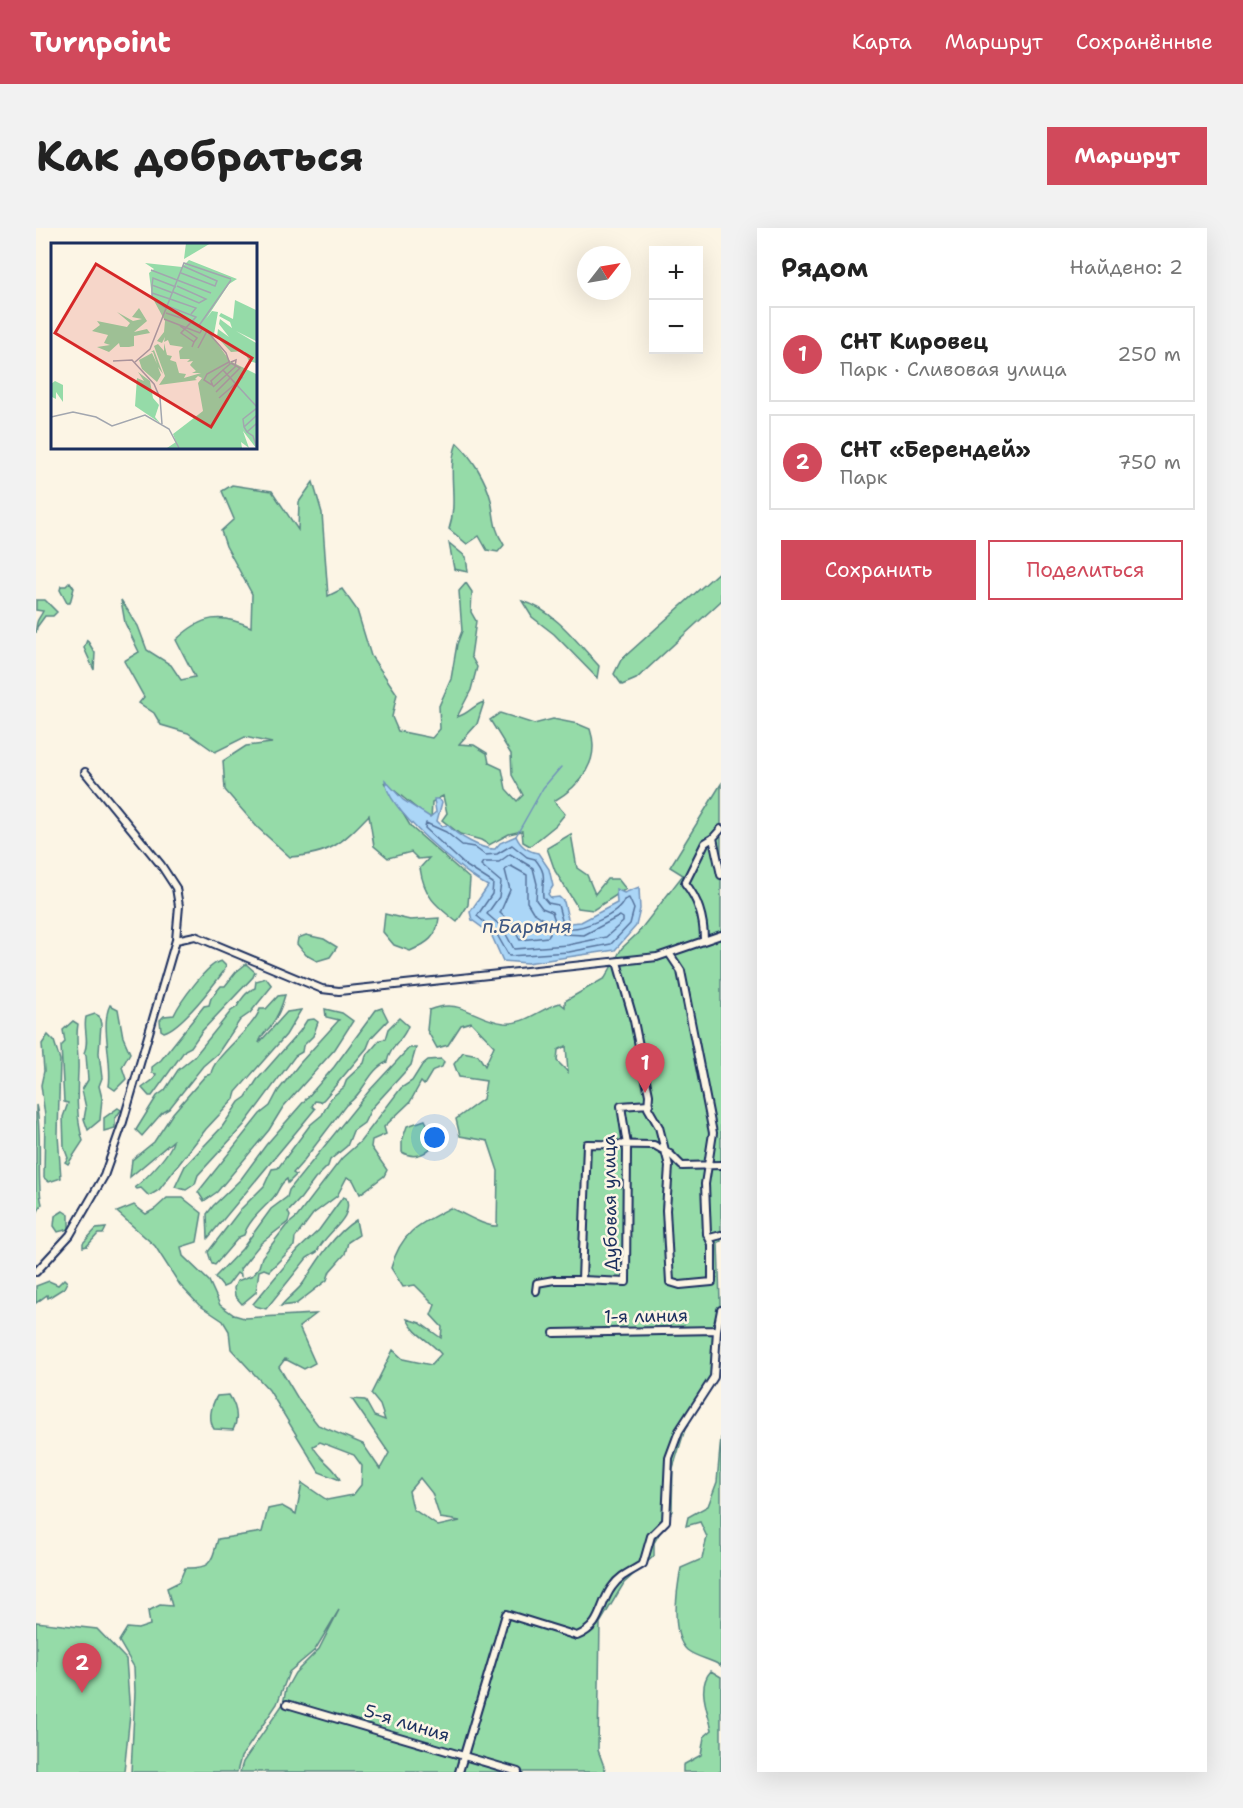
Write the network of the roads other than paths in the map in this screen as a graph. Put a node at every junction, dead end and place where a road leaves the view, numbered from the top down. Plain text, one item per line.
1 (85, 772) dead end
2 (721, 829) edge
3 (713, 838) junction
4 (721, 875) edge
5 (721, 934) edge
6 (176, 940) junction
7 (704, 940) junction
8 (669, 952) junction
9 (617, 962) junction
10 (648, 1104) junction
11 (627, 1144) junction
12 (662, 1149) junction
13 (708, 1163) junction
14 (721, 1165) edge
15 (721, 1235) edge
16 (710, 1238) junction
17 (36, 1272) edge
18 (720, 1273) edge
19 (714, 1277) junction
20 (582, 1280) junction
21 (536, 1291) dead end
22 (721, 1310) edge
23 (717, 1330) junction
24 (554, 1333) dead end
25 (287, 1704) dead end
26 (464, 1755) junction
27 (459, 1772) edge
28 (518, 1772) edge

1 - 6 street
2 - 3 street
3 - 4 street
3 - 7 street
5 - 7 street
6 - 9 street
6 - 17 street
7 - 8 street
8 - 9 street
8 - 13 street
9 - 10 street
10 - 11 street, Дубовая улица
10 - 12 street
11 - 12 street
11 - 20 street
11 - 20 street, Дубовая улица
12 - 13 street
12 - 19 street
13 - 14 street
13 - 16 street
15 - 16 street
16 - 19 street
18 - 19 street
20 - 21 street
22 - 23 street
23 - 24 street, 1-я линия
23 - 26 street
25 - 26 street, 5-я линия
26 - 27 street
26 - 28 street, 5-я линия

